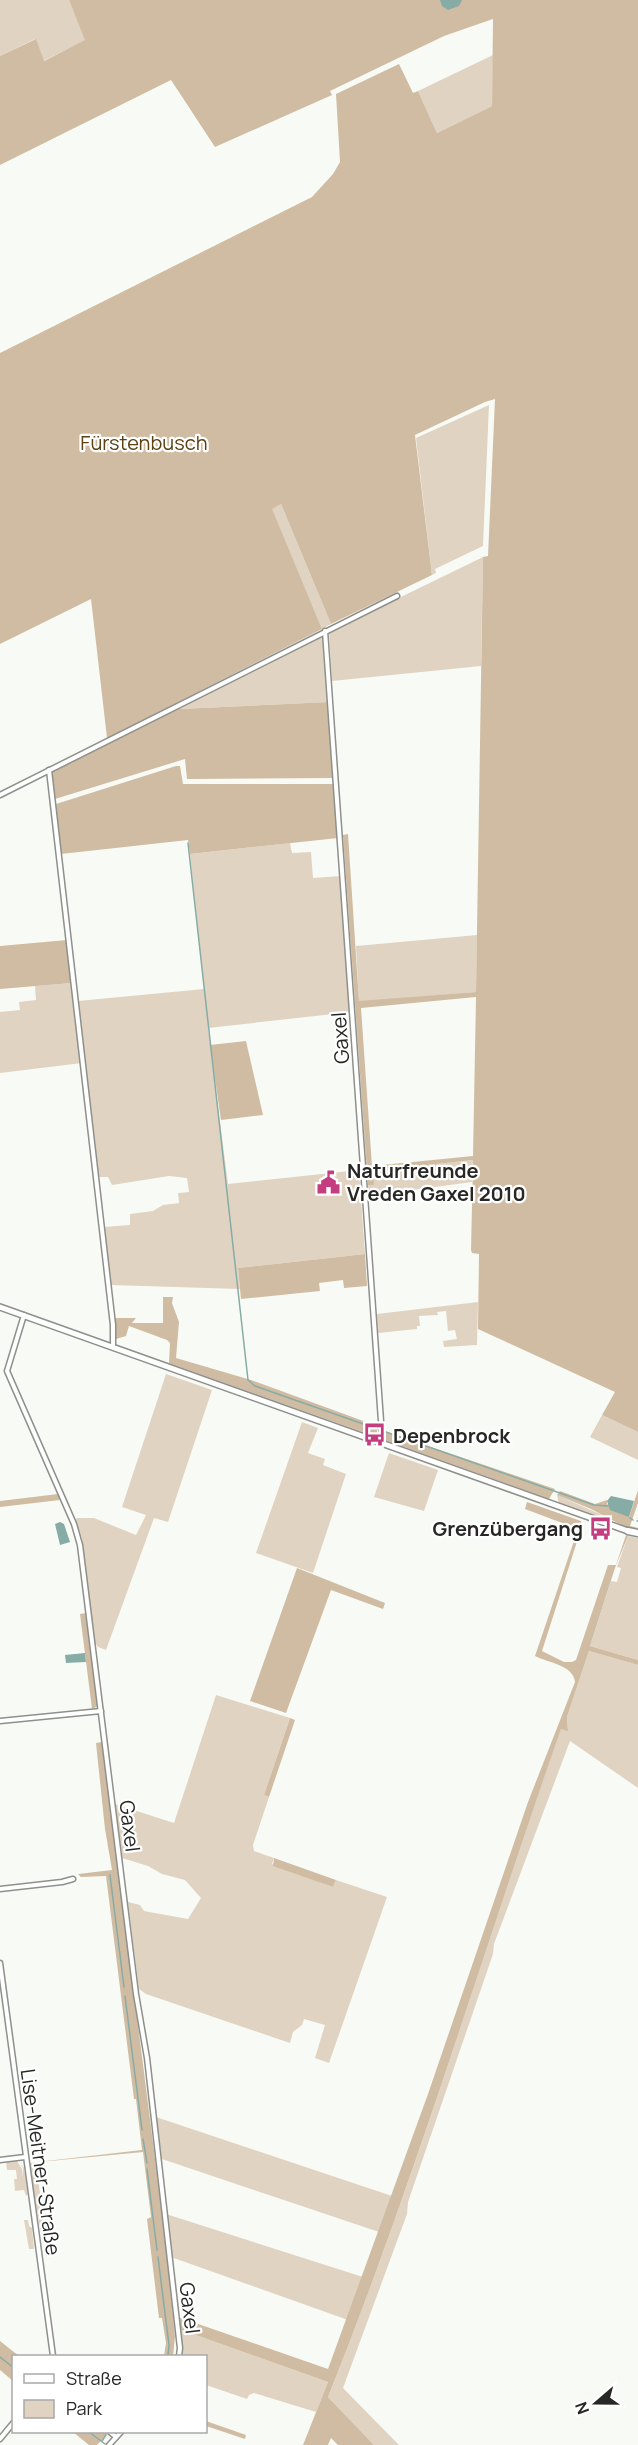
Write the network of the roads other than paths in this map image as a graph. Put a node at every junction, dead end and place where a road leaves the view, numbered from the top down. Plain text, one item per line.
1 (398, 596) dead end
2 (325, 631) junction
3 (49, 770) junction
4 (0, 795) edge
5 (0, 1307) edge
6 (24, 1315) junction
7 (113, 1347) junction
8 (380, 1442) junction
9 (628, 1531) joint
10 (638, 1533) edge
11 (101, 1711) junction
12 (0, 1721) edge
13 (73, 1879) dead end
14 (0, 1889) edge
15 (0, 1963) edge
16 (1, 1972) edge
17 (25, 2157) junction
18 (0, 2160) edge
19 (53, 2355) edge
20 (179, 2355) edge
21 (12, 2424) edge
22 (111, 2433) edge
23 (120, 2433) edge
24 (116, 2437) junction
25 (0, 2439) edge
26 (109, 2445) edge

1 - 2 street
2 - 3 street
2 - 8 street, Gaxel
3 - 4 street
3 - 7 street
5 - 6 street
6 - 7 street
6 - 11 street, Gaxel
7 - 8 street
8 - 9 street
9 - 10 main road
11 - 12 street
11 - 20 street, Gaxel
13 - 14 street
15 - 16 street, Lise-Meitner-Straße
16 - 17 street, Lise-Meitner-Straße
17 - 18 street
17 - 19 street, Lise-Meitner-Straße
21 - 25 street
22 - 24 street
23 - 24 street
24 - 26 street

